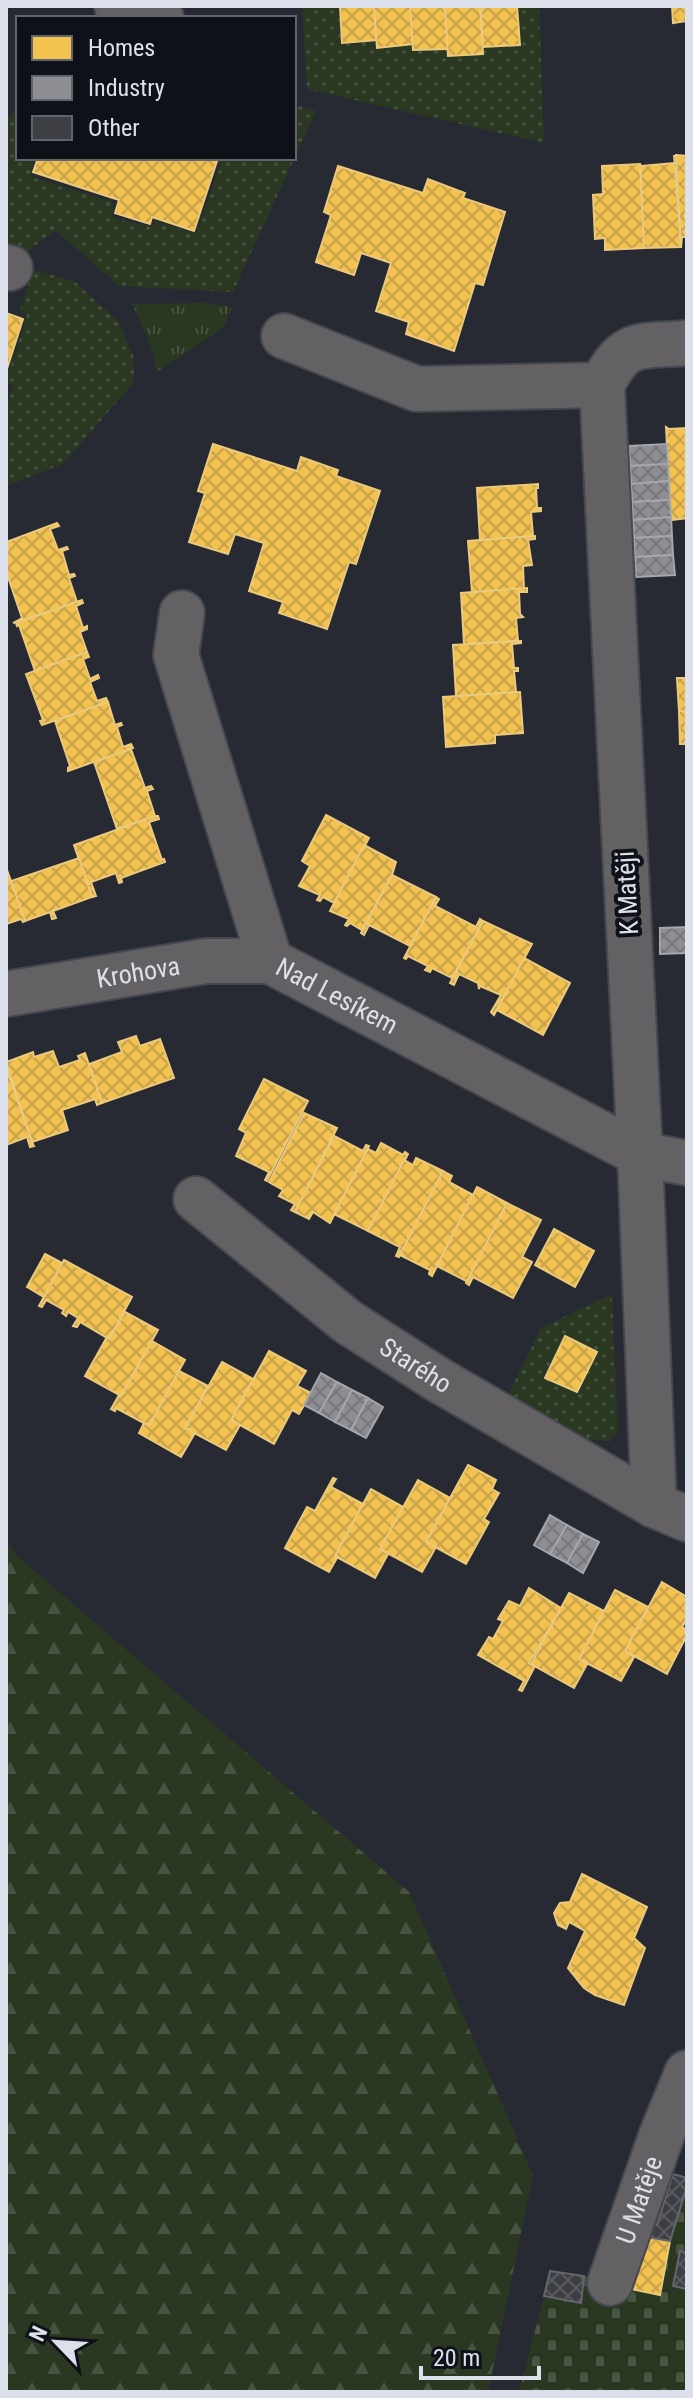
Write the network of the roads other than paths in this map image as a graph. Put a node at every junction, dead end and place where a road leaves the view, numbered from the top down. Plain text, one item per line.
1 (117, 6) edge
2 (154, 16) edge
3 (284, 336) dead end
4 (687, 343) edge
5 (602, 385) junction
6 (182, 613) dead end
7 (270, 961) junction
8 (6, 994) edge
9 (640, 1154) junction
10 (687, 1163) edge
11 (196, 1199) dead end
12 (671, 1512) edge
13 (687, 2073) edge
14 (610, 2283) dead end

1 - 2 street
3 - 5 street
4 - 5 street
5 - 9 street, K Matěji
6 - 7 street, Nad Lesíkem
7 - 8 street, Krohova
7 - 9 street, Nad Lesíkem
9 - 10 street, Nad Lesíkem
9 - 12 street, K Matěji
11 - 12 street, Starého
13 - 14 street, U Matěje

